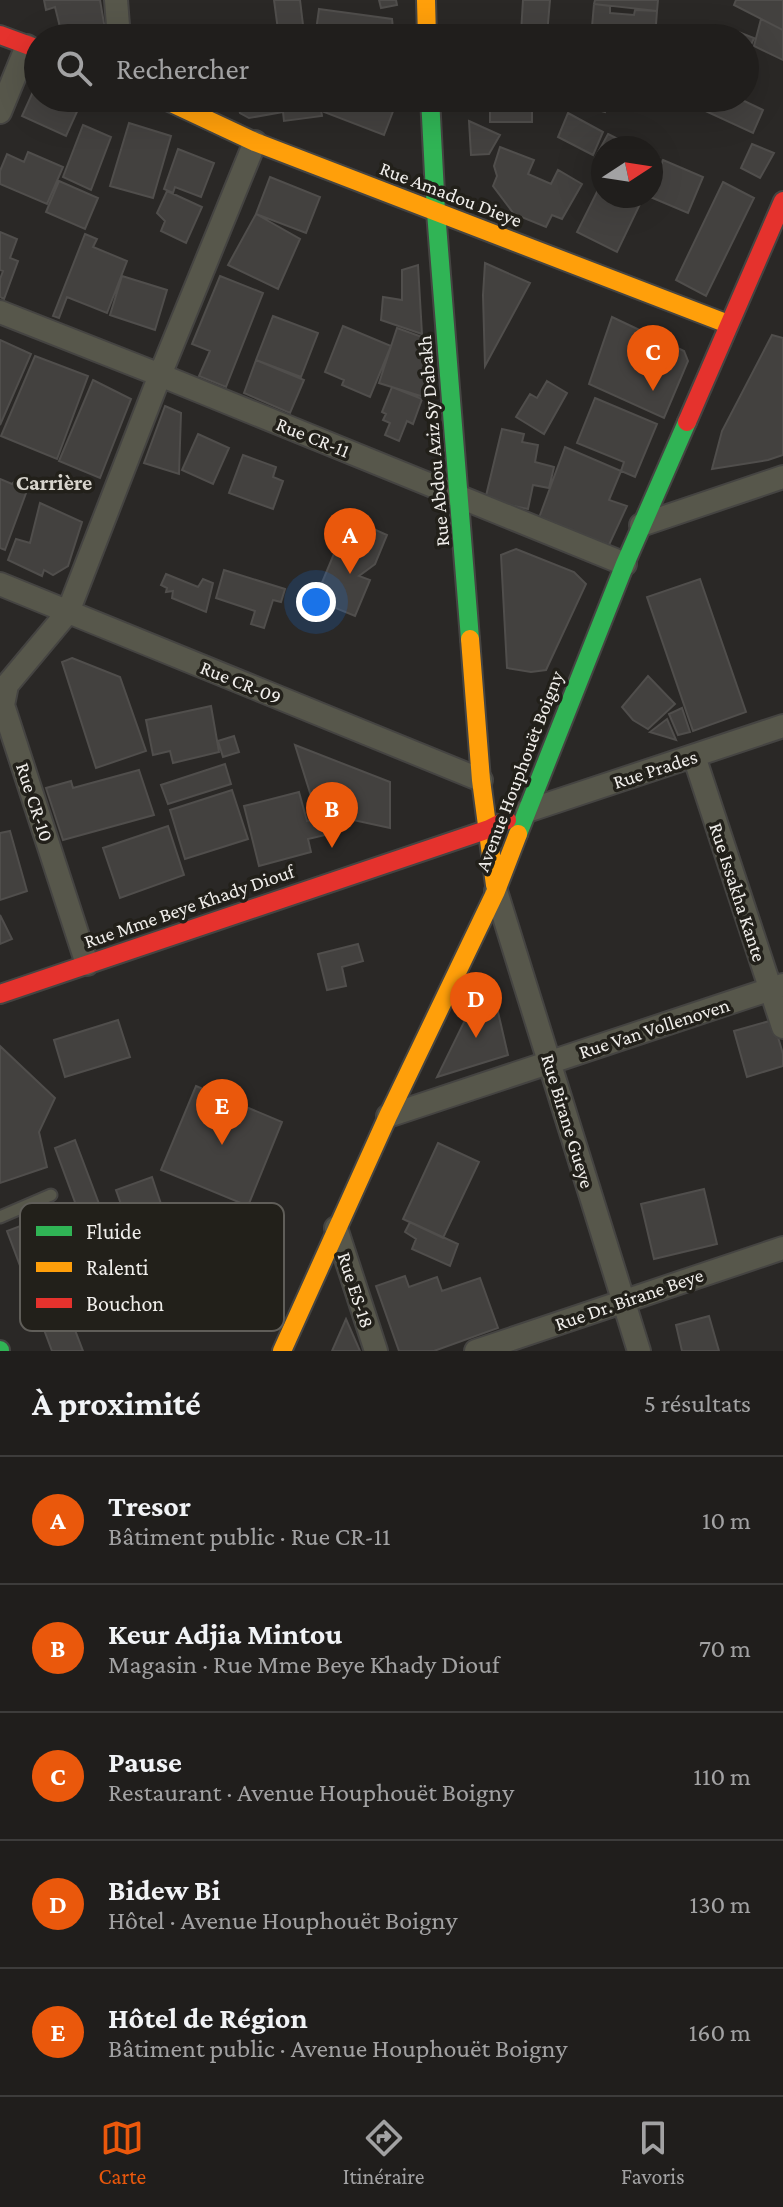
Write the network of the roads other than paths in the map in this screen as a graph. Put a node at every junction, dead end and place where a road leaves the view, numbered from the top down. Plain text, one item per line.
1 (116, 0) edge
2 (426, 0) edge
3 (118, 24) edge
4 (427, 24) edge
5 (0, 35) edge
6 (24, 44) edge
7 (24, 65) edge
8 (0, 112) edge
9 (191, 112) edge
10 (431, 112) edge
11 (255, 142) junction
12 (783, 201) edge
13 (436, 212) junction
14 (778, 225) edge
15 (0, 312) edge
16 (728, 324) junction
17 (160, 375) junction
18 (783, 477) edge
19 (460, 497) junction
20 (641, 525) junction
21 (625, 564) junction
22 (0, 584) edge
23 (68, 612) junction
24 (783, 726) edge
25 (694, 756) junction
26 (481, 780) junction
27 (527, 811) junction
28 (489, 829) junction
29 (496, 891) junction
30 (87, 964) junction
31 (777, 987) edge
32 (0, 994) edge
33 (783, 1027) edge
34 (550, 1062) junction
35 (388, 1116) junction
36 (51, 1195) dead end
37 (32, 1203) edge
38 (20, 1208) edge
39 (0, 1217) edge
40 (336, 1228) junction
41 (783, 1248) edge
42 (624, 1301) junction
43 (282, 1351) edge
44 (376, 1351) edge
45 (476, 1351) edge
46 (639, 1351) edge

1 - 3 street
2 - 4 street
5 - 6 street
7 - 8 street
9 - 11 street, Rue Amadou Dieye
10 - 13 street, Rue Abdou Aziz Sy Dabakh
11 - 13 street, Rue Amadou Dieye
11 - 17 street, Rue CR-10
12 - 14 street, Avenue Houphouët Boigny
13 - 16 street, Rue Amadou Dieye
13 - 19 street, Rue Abdou Aziz Sy Dabakh
14 - 16 street, Avenue Houphouët Boigny
15 - 17 street, Rue CR-11
16 - 20 street, Avenue Houphouët Boigny
17 - 19 street, Rue CR-11
17 - 23 street, Rue CR-10
18 - 20 street
19 - 21 street, Rue CR-11
19 - 26 street, Rue Abdou Aziz Sy Dabakh
20 - 21 street, Avenue Houphouët Boigny
21 - 27 street, Avenue Houphouët Boigny
22 - 23 street, Rue CR-09
23 - 26 street, Rue CR-09
23 - 30 street, Rue CR-10
24 - 25 street, Rue Prades
25 - 27 street, Rue Prades
25 - 31 street, Rue Issakha Kante
26 - 28 street, Rue Abdou Aziz Sy Dabakh
27 - 28 street, Rue Mme Beye Khady Diouf
27 - 29 street, Avenue Houphouët Boigny
28 - 29 street, Rue Abdou Aziz Sy Dabakh
28 - 30 street, Rue Mme Beye Khady Diouf
29 - 34 street, Rue Birane Gueye
29 - 35 street, Avenue Houphouët Boigny
30 - 32 street, Rue Mme Beye Khady Diouf
31 - 33 street, Rue Issakha Kante
31 - 34 street, Rue Van Vollenoven
34 - 35 street, Rue Van Vollenoven
34 - 42 street, Rue Birane Gueye
35 - 40 street, Avenue Houphouët Boigny
36 - 37 lane
38 - 39 lane
40 - 43 street, Avenue Houphouët Boigny
40 - 44 street, Rue ES-18
41 - 42 street, Rue Dr. Birane Beye
42 - 45 street, Rue Dr. Birane Beye
42 - 46 street, Rue Birane Gueye

